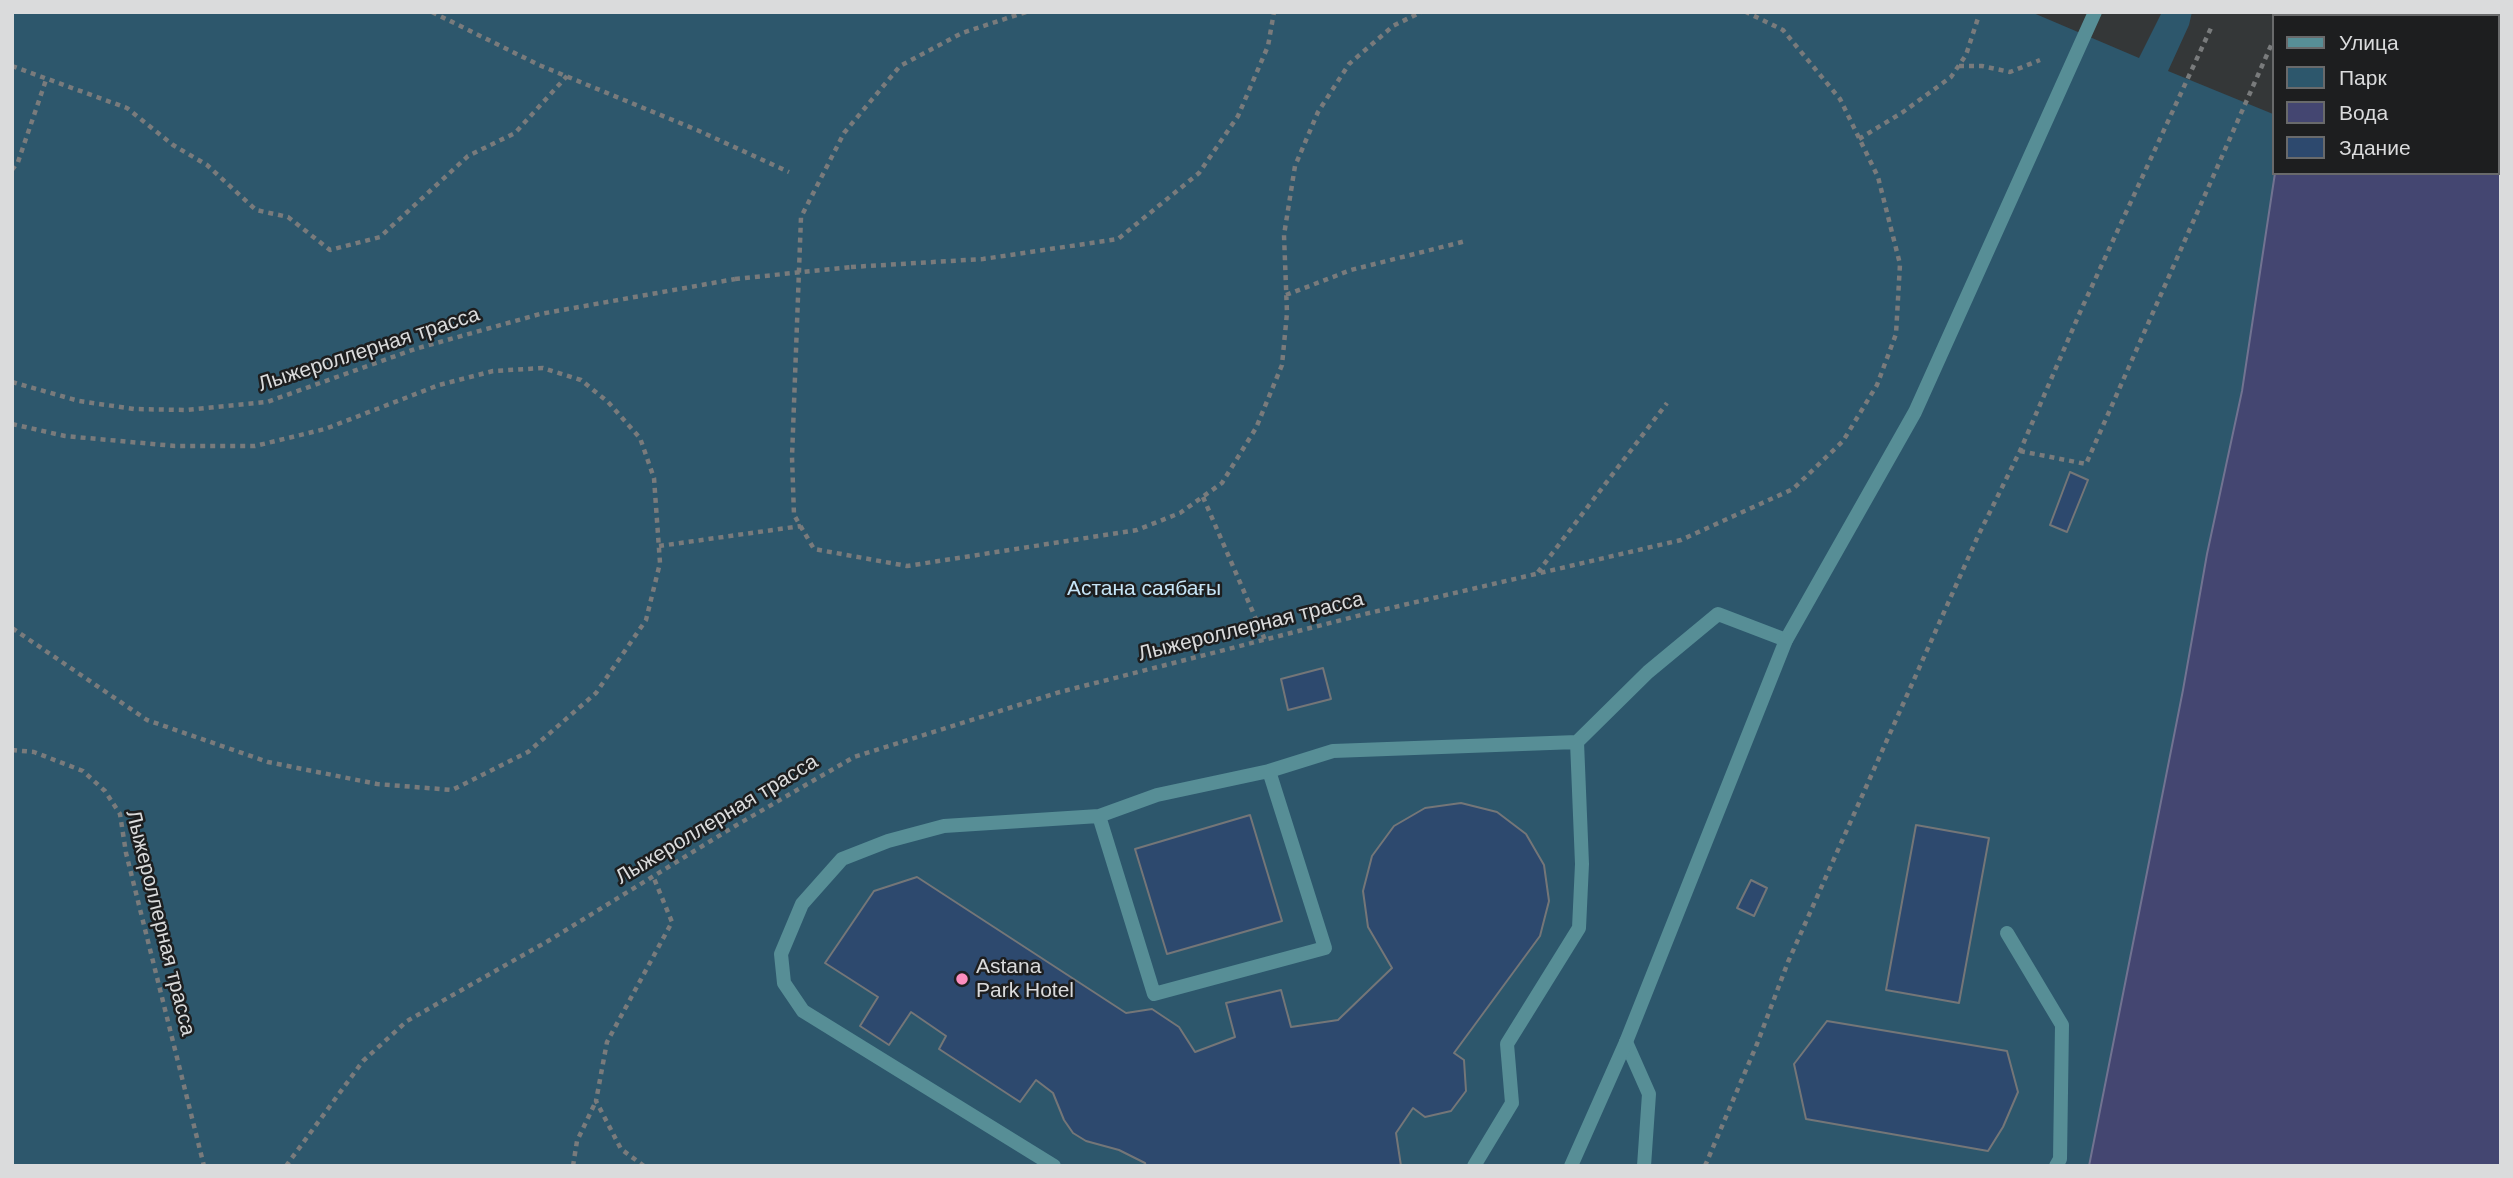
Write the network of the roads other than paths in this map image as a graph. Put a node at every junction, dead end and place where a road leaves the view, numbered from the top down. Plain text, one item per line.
1 (2095, 12) edge
2 (1786, 640) junction
3 (1577, 742) junction
4 (1269, 771) junction
5 (1099, 816) junction
6 (2007, 933) dead end
7 (1626, 1042) junction
8 (1055, 1166) edge
9 (1474, 1166) edge
10 (1571, 1166) edge
11 (1644, 1166) edge
12 (2056, 1166) edge

1 - 2 street
2 - 3 street
2 - 7 street
3 - 4 street
3 - 9 street
4 - 5 street
4 - 5 street
5 - 8 street
6 - 12 street
7 - 10 street
7 - 11 street

